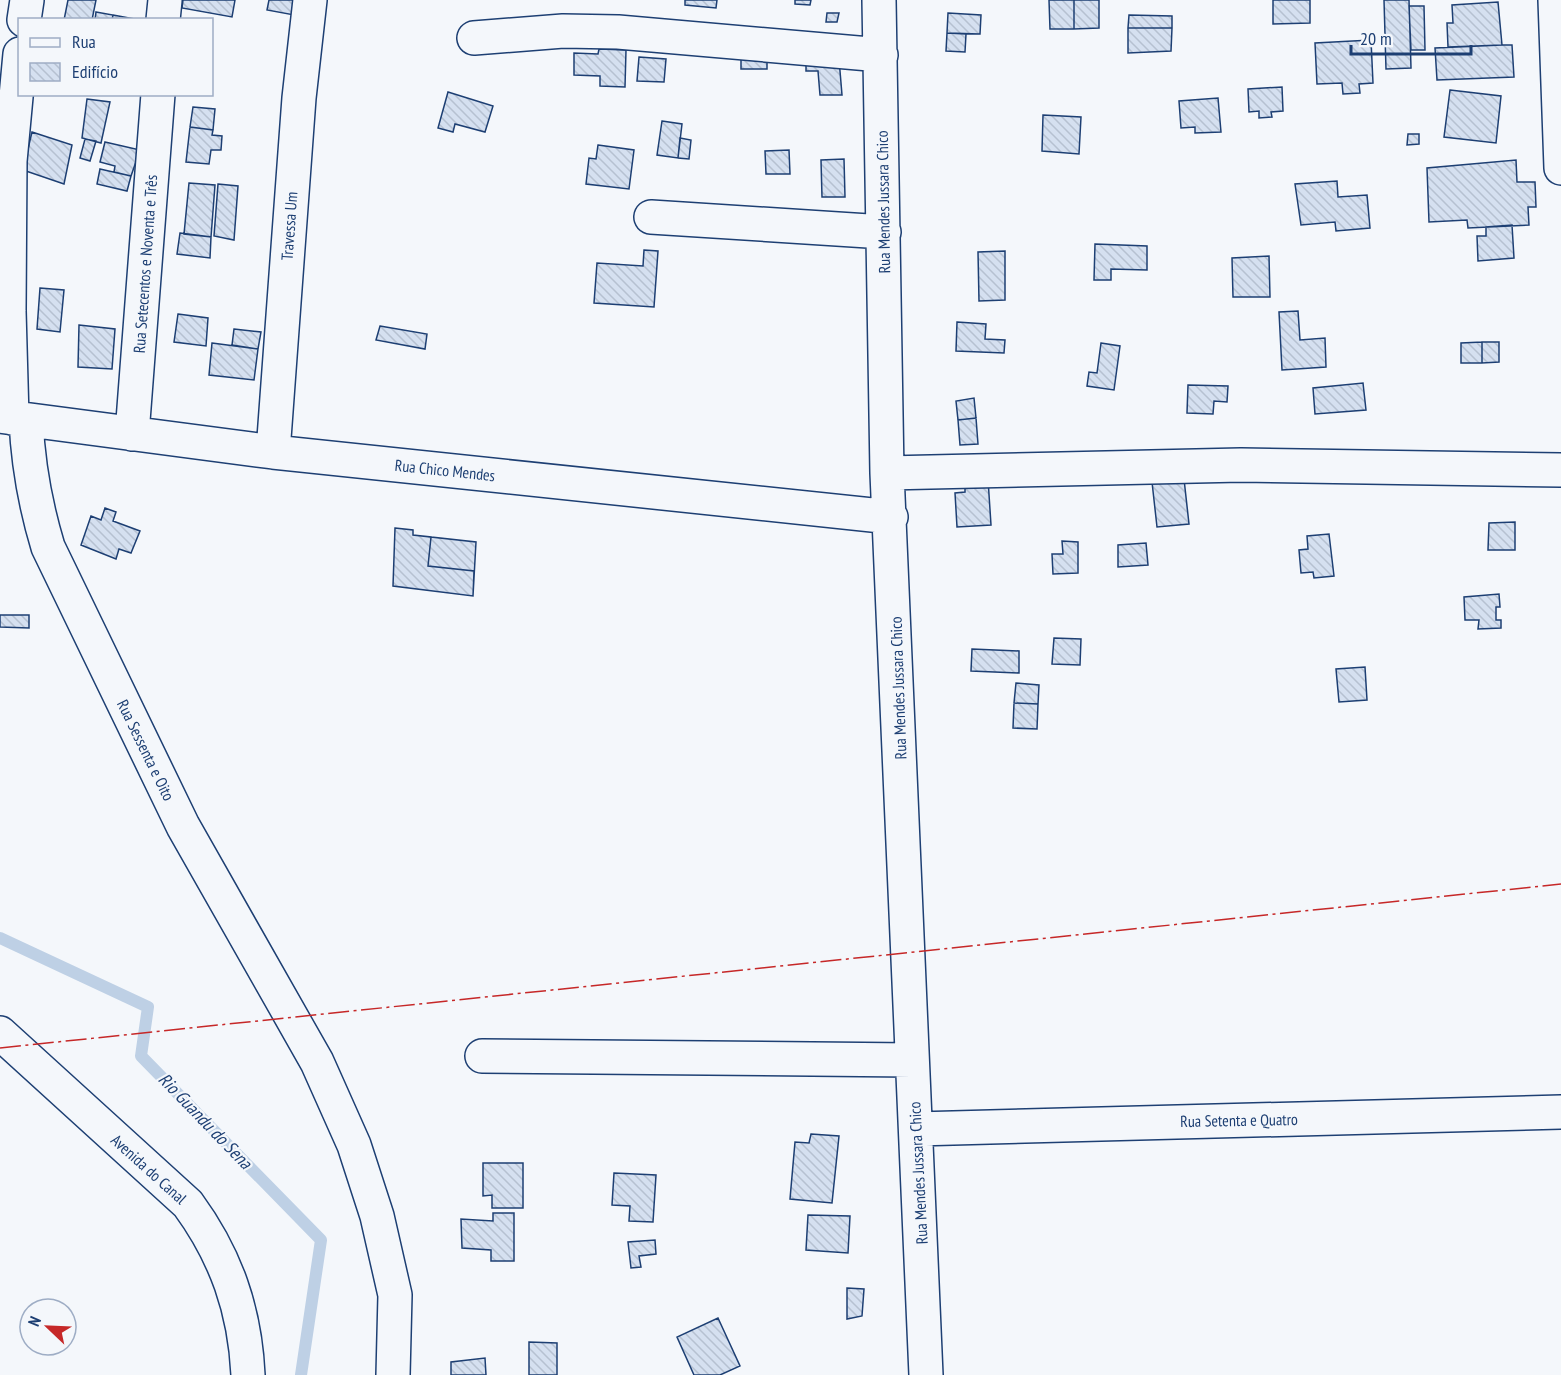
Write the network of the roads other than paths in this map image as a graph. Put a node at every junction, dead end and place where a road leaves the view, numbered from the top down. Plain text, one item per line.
1 (27, 0) edge
2 (165, 0) edge
3 (310, 0) edge
4 (879, 0) edge
5 (1555, 0) edge
6 (24, 18) edge
7 (163, 18) edge
8 (474, 38) dead end
9 (881, 55) junction
10 (18, 75) edge
11 (158, 96) edge
12 (1561, 168) edge
13 (651, 217) dead end
14 (884, 232) junction
15 (12, 418) edge
16 (132, 434) junction
17 (273, 452) junction
18 (1561, 470) edge
19 (887, 473) junction
20 (891, 517) junction
21 (0, 1033) edge
22 (482, 1056) dead end
23 (912, 1060) junction
24 (1561, 1112) edge
25 (916, 1129) junction
26 (248, 1375) edge
27 (393, 1375) edge
28 (926, 1375) edge

1 - 6 street
2 - 7 street
3 - 17 street, Travessa Um
4 - 9 street, Rua Mendes Jussara Chico
5 - 12 street
8 - 9 street
9 - 14 street, Rua Mendes Jussara Chico
10 - 15 street, Rua Sessenta e Oito
11 - 16 street, Rua Setecentos e Noventa e Três
13 - 14 street
14 - 19 street, Rua Mendes Jussara Chico
15 - 16 street, Rua Chico Mendes
15 - 27 street, Rua Sessenta e Oito
16 - 17 street, Rua Chico Mendes
17 - 20 street, Rua Chico Mendes
18 - 19 street
19 - 20 street, Rua Mendes Jussara Chico
20 - 23 street, Rua Mendes Jussara Chico
21 - 26 street, Avenida do Canal
22 - 23 street
23 - 25 street, Rua Mendes Jussara Chico
24 - 25 street, Rua Setenta e Quatro
25 - 28 street, Rua Mendes Jussara Chico

